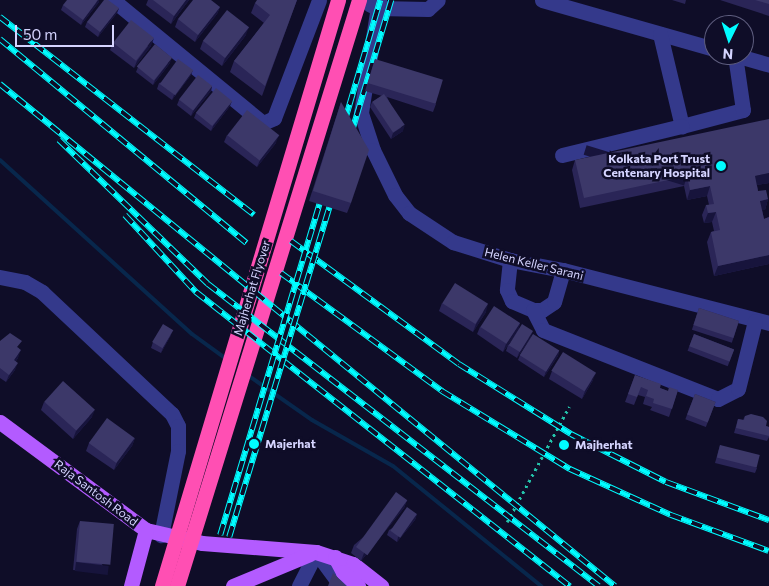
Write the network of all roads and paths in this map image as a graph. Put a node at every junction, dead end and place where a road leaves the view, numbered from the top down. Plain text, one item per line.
1 (113, 0) edge
2 (319, 0) edge
3 (338, 0) edge
4 (360, 0) edge
5 (438, 0) edge
6 (542, 0) edge
7 (378, 4) edge
8 (660, 34) junction
9 (704, 46) edge
10 (754, 61) edge
11 (736, 65) edge
12 (769, 65) edge
13 (682, 126) junction
14 (562, 155) dead end
15 (510, 260) junction
16 (562, 270) junction
17 (0, 277) edge
18 (534, 310) junction
19 (762, 322) edge
20 (569, 407) dead end
21 (0, 422) edge
22 (507, 522) dead end
23 (146, 530) junction
24 (161, 535) junction
25 (316, 552) junction
26 (335, 557) junction
27 (378, 583) edge
28 (131, 586) edge
29 (162, 586) edge
30 (177, 586) edge
31 (233, 586) edge
32 (299, 586) edge
33 (341, 586) edge
34 (358, 586) edge

1 - 2 street
3 - 29 highway, Majherhat Flyover
4 - 7 street
4 - 30 highway, Majherhat Flyover
5 - 7 street
6 - 8 street
7 - 15 street, Helen Keller Sarani
8 - 9 street
8 - 13 street
10 - 12 street
11 - 13 street
13 - 14 street
15 - 16 street, Helen Keller Sarani
15 - 18 street
16 - 18 street
16 - 19 street, Helen Keller Sarani
17 - 24 street
18 - 19 street
20 - 22 path
21 - 23 main road, Raja Santosh Road
23 - 24 main road
23 - 28 main road, Raja Santosh Road
24 - 25 main road
25 - 26 main road
25 - 31 main road
25 - 32 street
25 - 33 street
26 - 27 main road
26 - 34 main road

